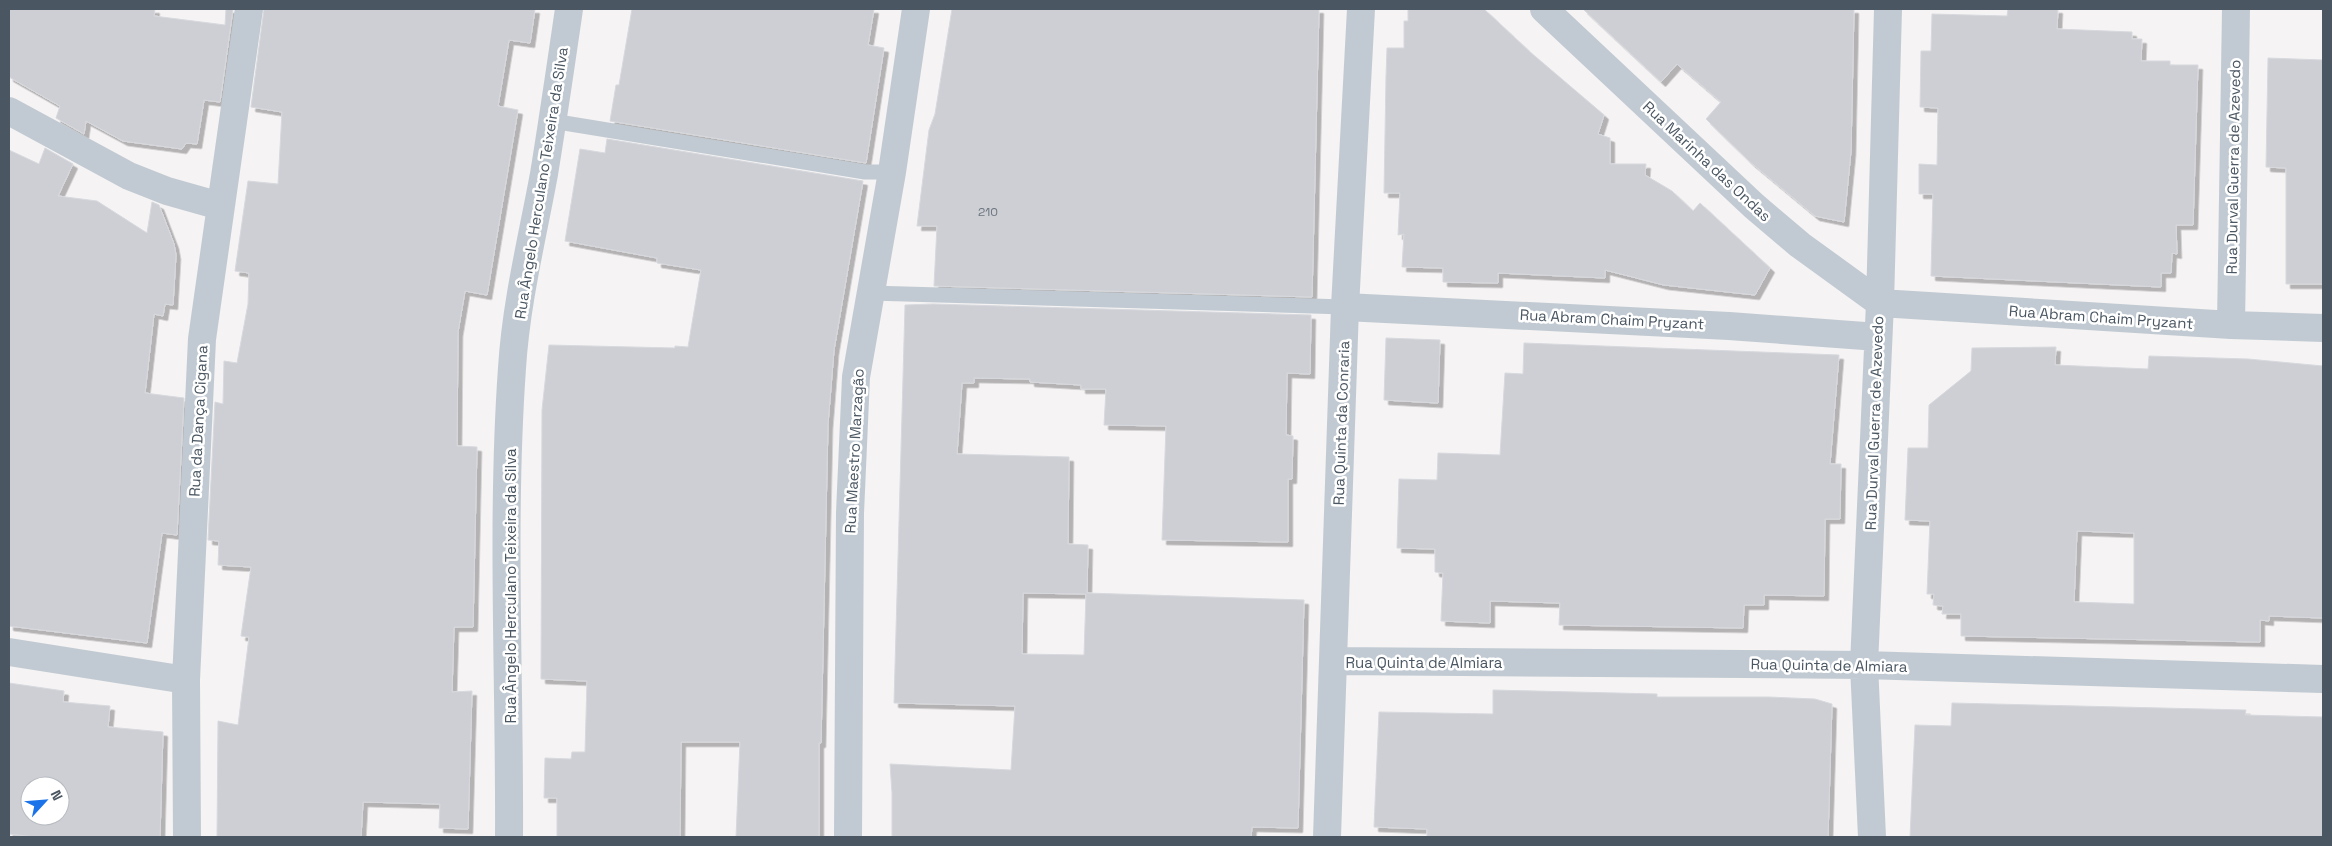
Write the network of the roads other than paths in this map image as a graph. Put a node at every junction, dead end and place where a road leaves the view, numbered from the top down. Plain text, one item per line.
1 (248, 9) edge
2 (569, 9) edge
3 (916, 9) edge
4 (1361, 9) edge
5 (1544, 9) edge
6 (1888, 9) edge
7 (2236, 9) edge
8 (9, 111) edge
9 (552, 121) junction
10 (892, 172) junction
11 (220, 206) junction
12 (870, 293) junction
13 (1880, 303) junction
14 (1345, 307) junction
15 (2231, 325) junction
16 (2323, 328) edge
17 (1878, 337) junction
18 (9, 652) edge
19 (1334, 661) junction
20 (1864, 665) junction
21 (2323, 679) edge
22 (186, 680) junction
23 (187, 837) edge
24 (509, 837) edge
25 (848, 837) edge
26 (1327, 837) edge
27 (1872, 837) edge

1 - 11 street, Rua da Dança Cigana
2 - 9 street, Rua Ângelo Herculano Teixeira da Silva
3 - 10 street, Rua Maestro Marzagão
4 - 14 street, Rua Quinta da Conraria
5 - 13 street, Rua Marinha das Ondas
6 - 13 street, Rua Durval Guerra de Azevedo
7 - 15 street, Rua Durval Guerra de Azevedo
8 - 11 street
9 - 10 lane
9 - 24 street, Rua Ângelo Herculano Teixeira da Silva
10 - 12 street, Rua Maestro Marzagão
11 - 22 street, Rua da Dança Cigana
12 - 14 lane
12 - 25 street, Rua Maestro Marzagão
13 - 15 street, Rua Abram Chaim Pryzant
13 - 17 street, Rua Durval Guerra de Azevedo
14 - 17 street, Rua Abram Chaim Pryzant
14 - 19 street, Rua Quinta da Conraria
15 - 16 street, Rua Abram Chaim Pryzant
17 - 20 street, Rua Durval Guerra de Azevedo
18 - 22 street
19 - 20 street, Rua Quinta de Almiara
19 - 26 street, Rua Quinta da Conraria
20 - 21 street, Rua Quinta de Almiara
20 - 27 street, Rua Durval Guerra de Azevedo
22 - 23 street, Rua da Dança Cigana

